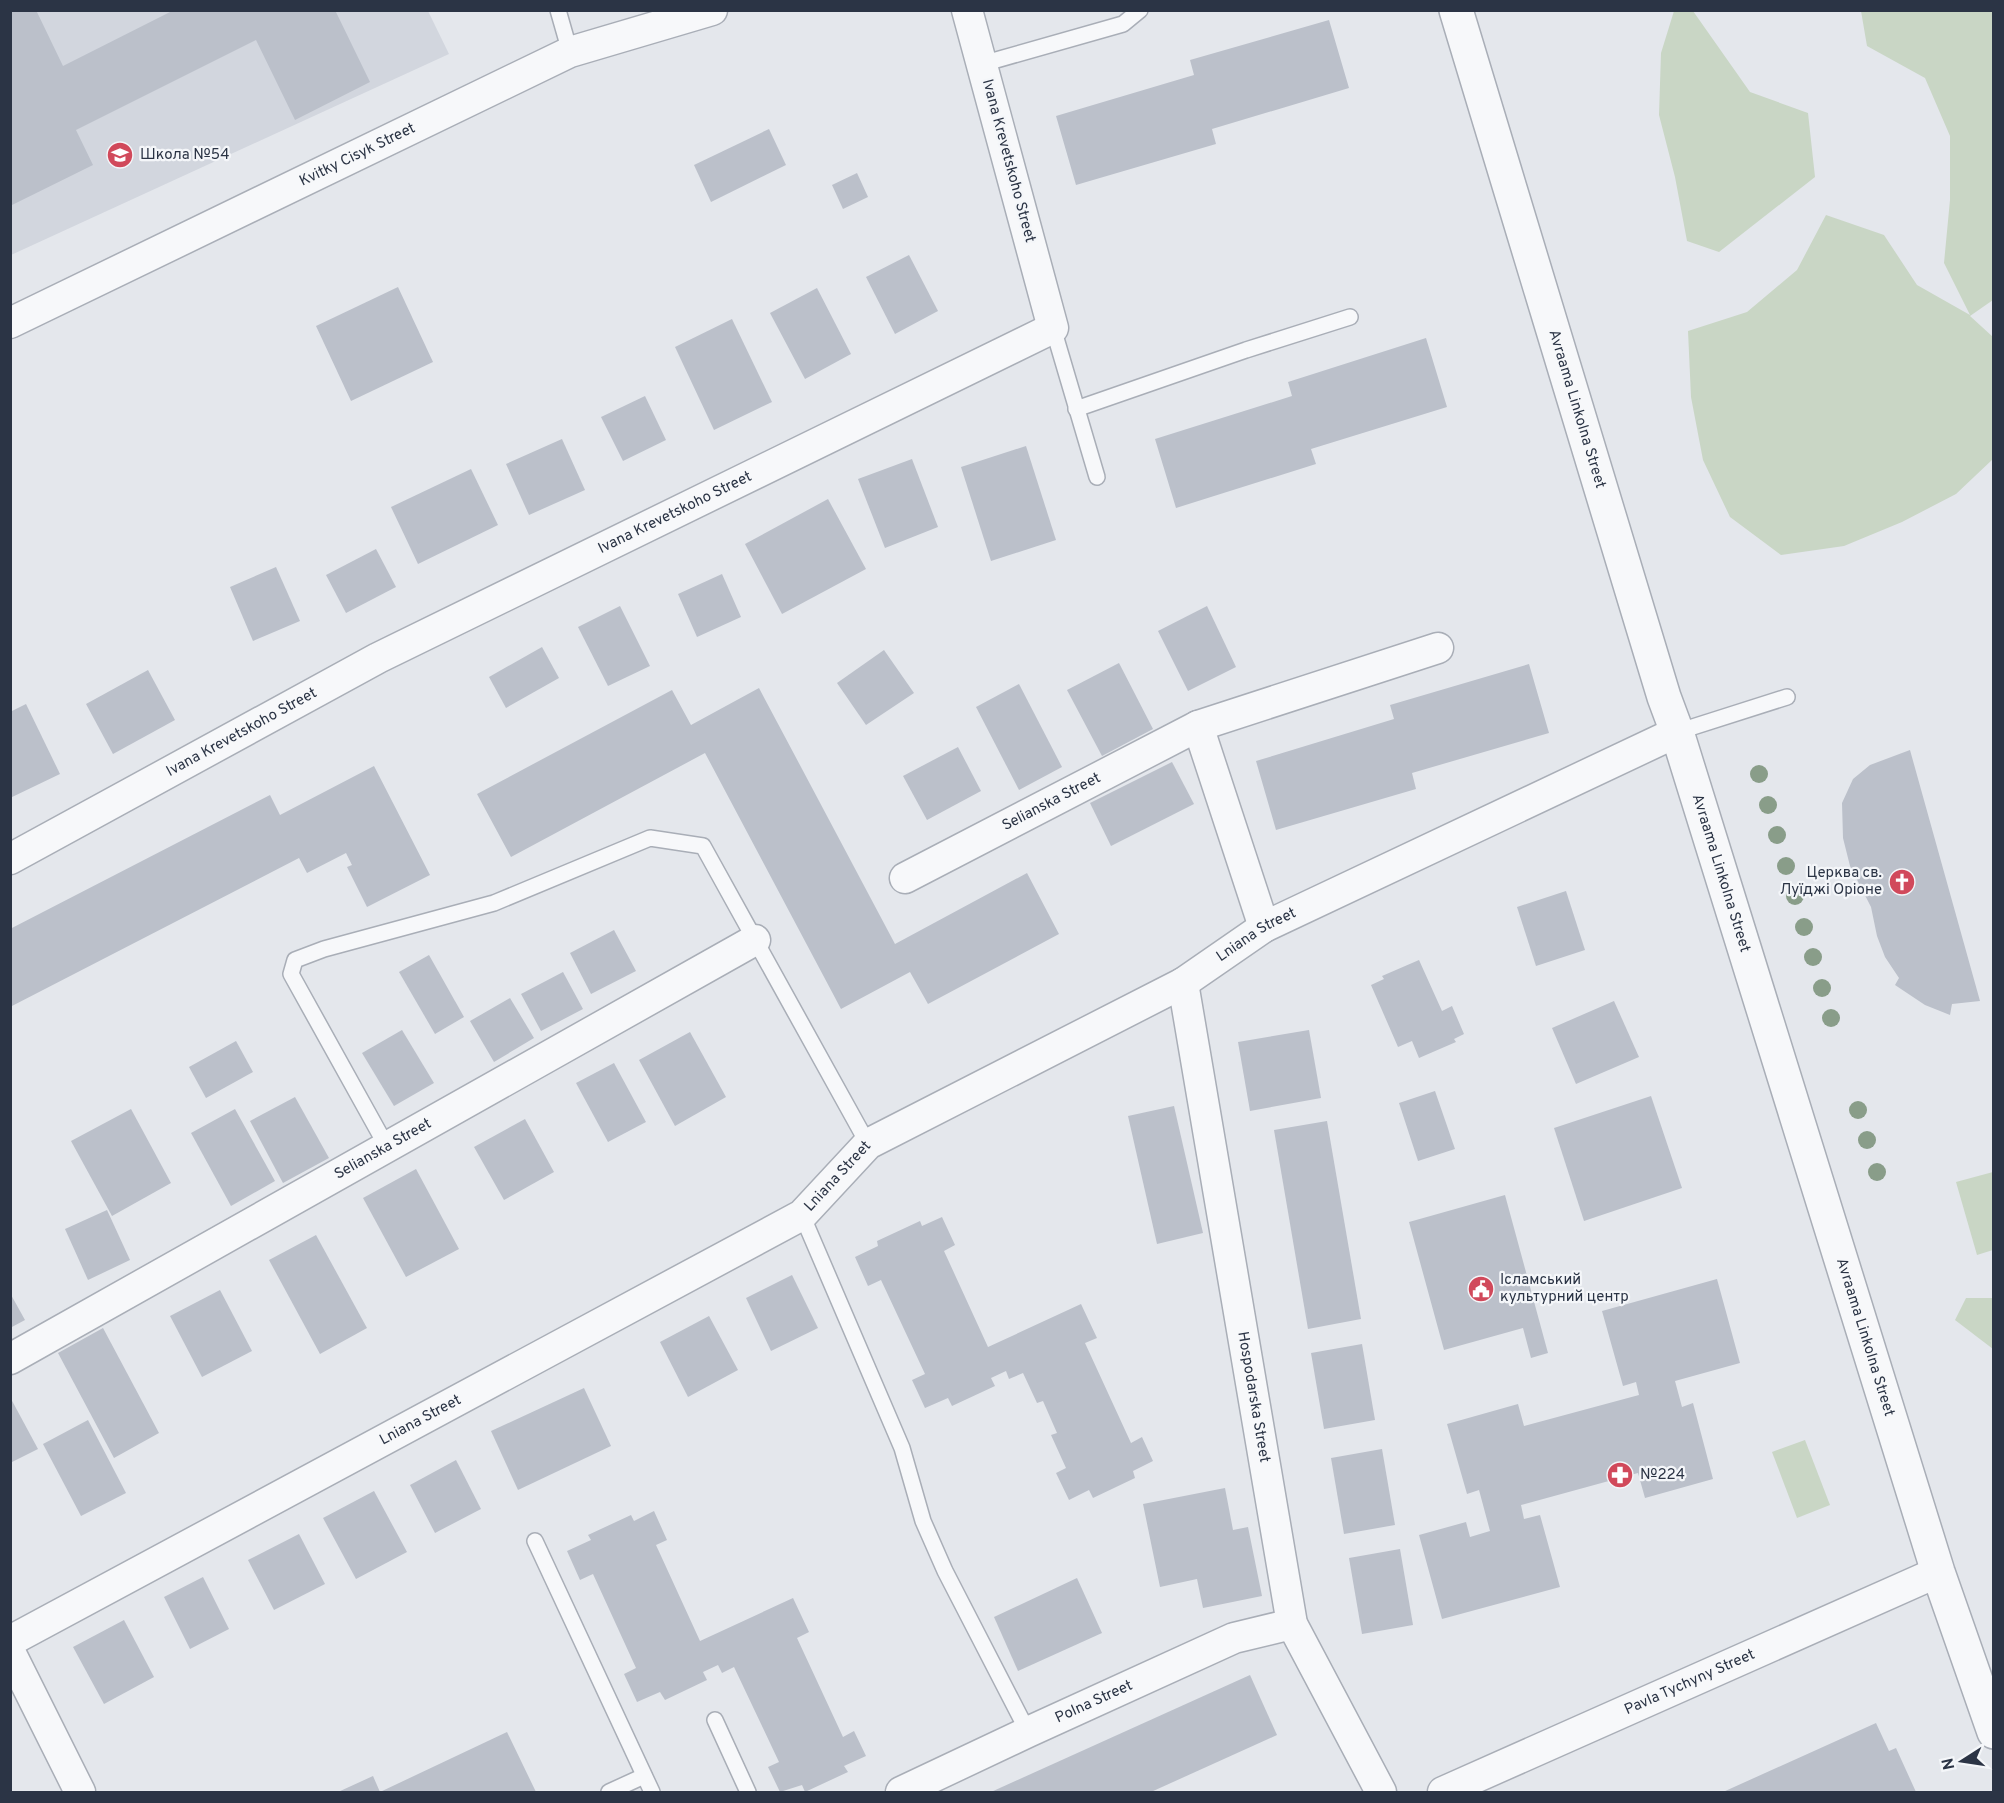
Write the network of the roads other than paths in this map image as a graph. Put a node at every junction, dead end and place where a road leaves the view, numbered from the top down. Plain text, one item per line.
1 (558, 10) edge
2 (712, 10) edge
3 (967, 10) edge
4 (1140, 10) edge
5 (1456, 10) edge
6 (570, 52) junction
7 (982, 64) junction
8 (1350, 317) dead end
9 (10, 323) edge
10 (1053, 328) junction
11 (1076, 409) junction
12 (1097, 477) dead end
13 (1438, 648) dead end
14 (1787, 697) dead end
15 (1198, 726) junction
16 (1677, 732) junction
17 (10, 860) edge
18 (905, 878) dead end
19 (1264, 927) junction
20 (755, 940) junction
21 (1183, 983) junction
22 (868, 1144) junction
23 (387, 1147) junction
24 (802, 1215) junction
25 (10, 1359) edge
26 (536, 1541) dead end
27 (1938, 1572) junction
28 (1292, 1624) junction
29 (10, 1641) edge
30 (10, 1652) edge
31 (715, 1720) dead end
32 (1028, 1732) junction
33 (1994, 1732) edge
34 (644, 1776) junction
35 (80, 1792) edge
36 (609, 1792) edge
37 (652, 1792) edge
38 (748, 1792) edge
39 (901, 1792) edge
40 (1381, 1792) edge
41 (1443, 1792) edge

1 - 6 lane
2 - 6 street, Kvitky Cisyk Street
3 - 7 street, Ivana Krevetskoho Street
4 - 7 lane
5 - 16 street, Avraama Linkolna Street
6 - 9 street, Kvitky Cisyk Street
7 - 10 street, Ivana Krevetskoho Street
8 - 11 lane
10 - 11 lane
10 - 17 street, Ivana Krevetskoho Street
11 - 12 lane
13 - 15 street, Selianska Street
14 - 16 lane
15 - 18 street, Selianska Street
15 - 19 street
16 - 19 street, Lniana Street
16 - 27 street, Avraama Linkolna Street
19 - 21 street, Lniana Street
20 - 22 lane
20 - 23 street, Selianska Street
20 - 23 lane
21 - 22 street, Lniana Street
21 - 28 street, Hospodarska Street
22 - 24 street, Lniana Street
23 - 25 street, Selianska Street
24 - 29 street, Lniana Street
24 - 32 lane
26 - 34 lane
27 - 33 street, Avraama Linkolna Street
27 - 41 street, Pavla Tychyny Street
28 - 32 street, Polna Street
28 - 40 street, Hospodarska Street
30 - 35 street
31 - 38 lane
32 - 39 street, Polna Street
34 - 36 lane
34 - 37 lane

